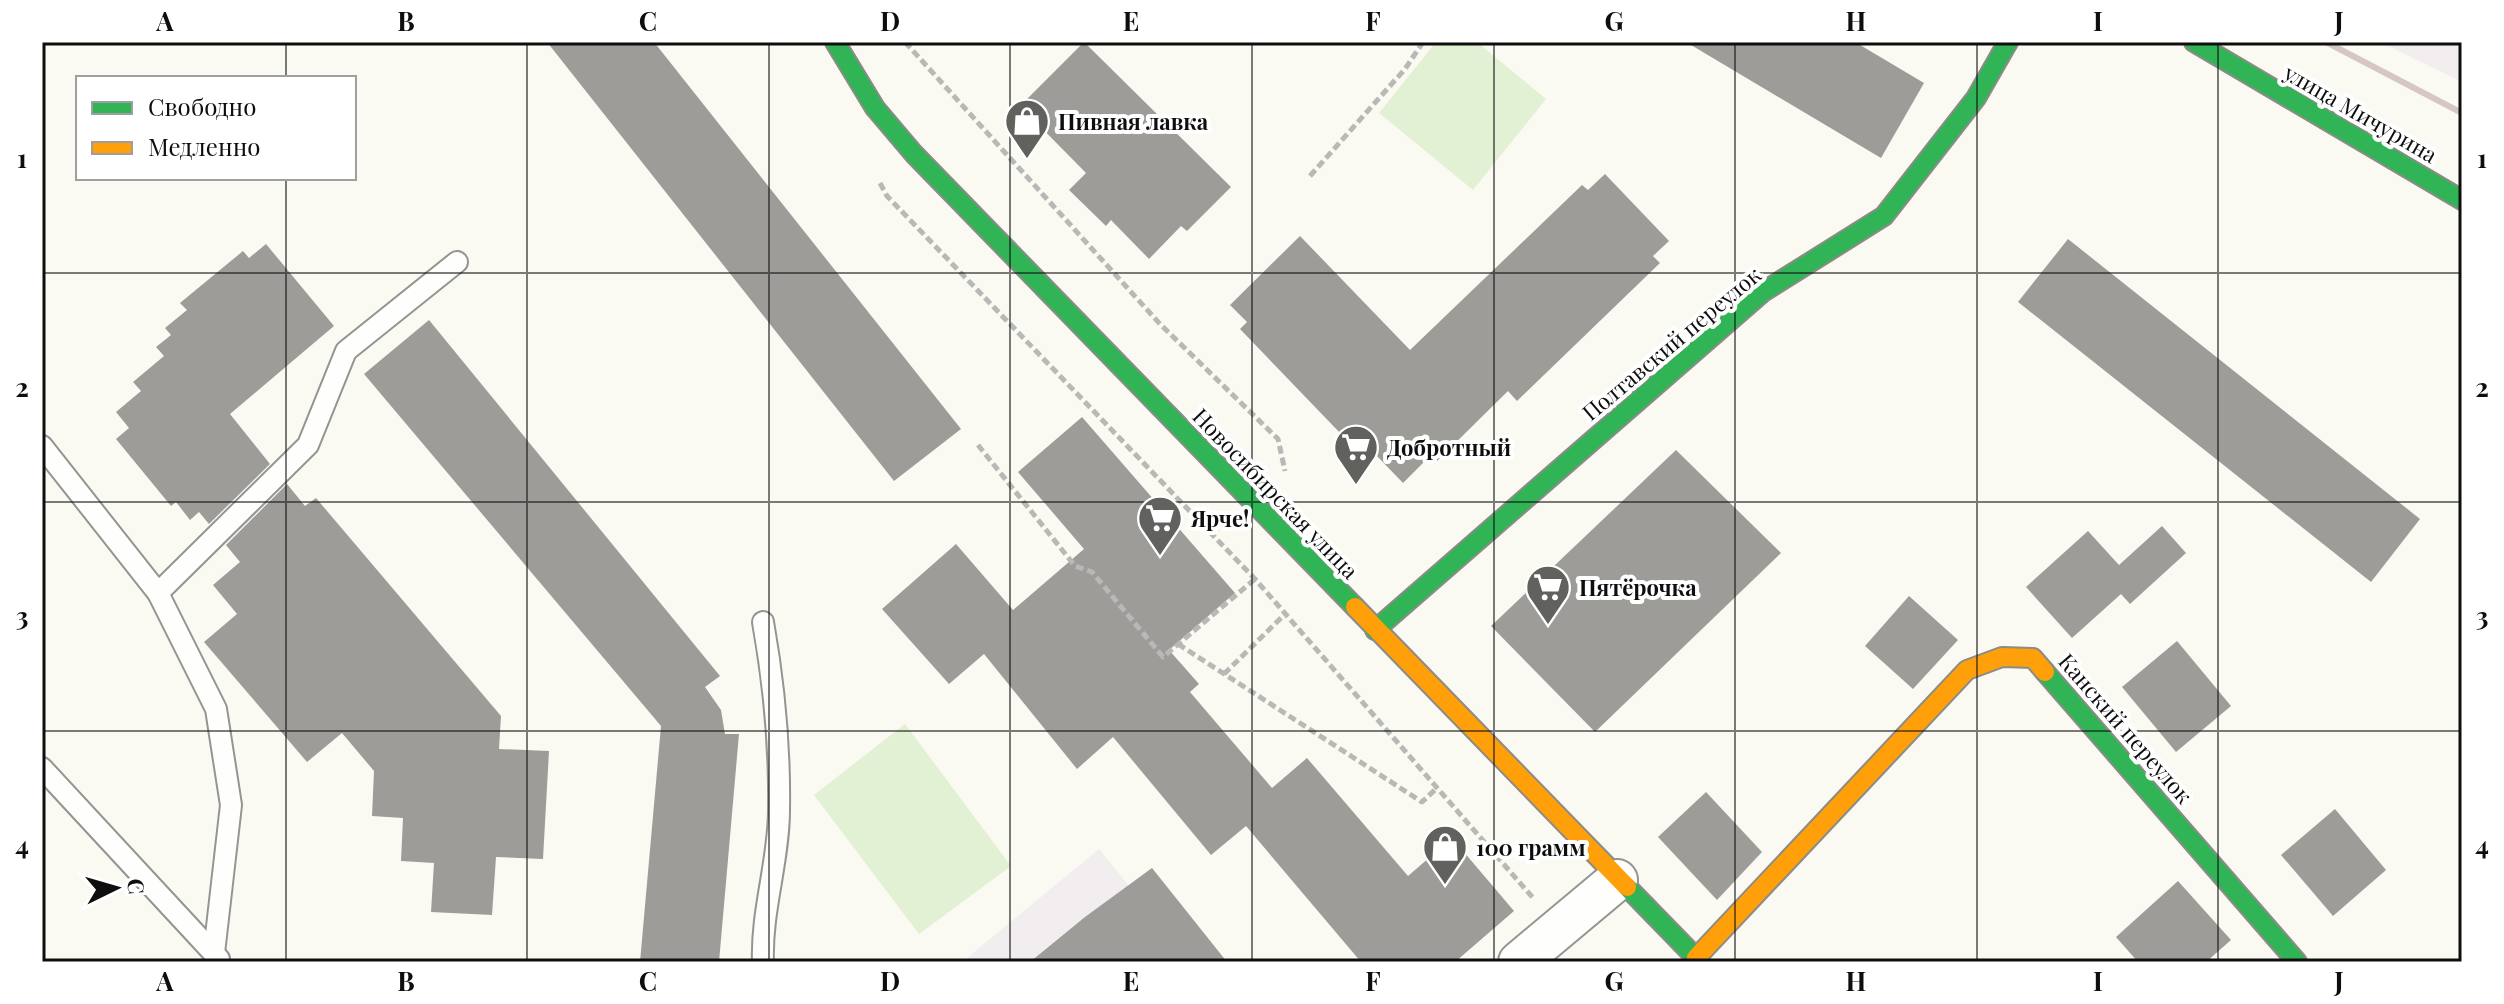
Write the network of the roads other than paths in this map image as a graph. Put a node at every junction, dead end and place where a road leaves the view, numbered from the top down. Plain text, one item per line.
1 (835, 42) edge
2 (2008, 42) edge
3 (2194, 42) edge
4 (2462, 200) edge
5 (457, 262) dead end
6 (42, 446) edge
7 (158, 593) junction
8 (763, 622) dead end
9 (1375, 630) junction
10 (42, 768) edge
11 (1617, 880) junction
12 (218, 958) edge
13 (1698, 960) edge
14 (763, 962) edge
15 (1519, 962) edge
16 (2297, 962) edge

1 - 9 street, Новосибирская улица
2 - 9 street, Полтавский переулок
3 - 4 street, улица Мичурина
5 - 7 lane
6 - 7 lane
7 - 12 lane
8 - 14 lane
9 - 11 street, Новосибирская улица
10 - 12 lane
11 - 13 street, Новосибирская улица
11 - 15 street
13 - 16 street, Канский переулок

